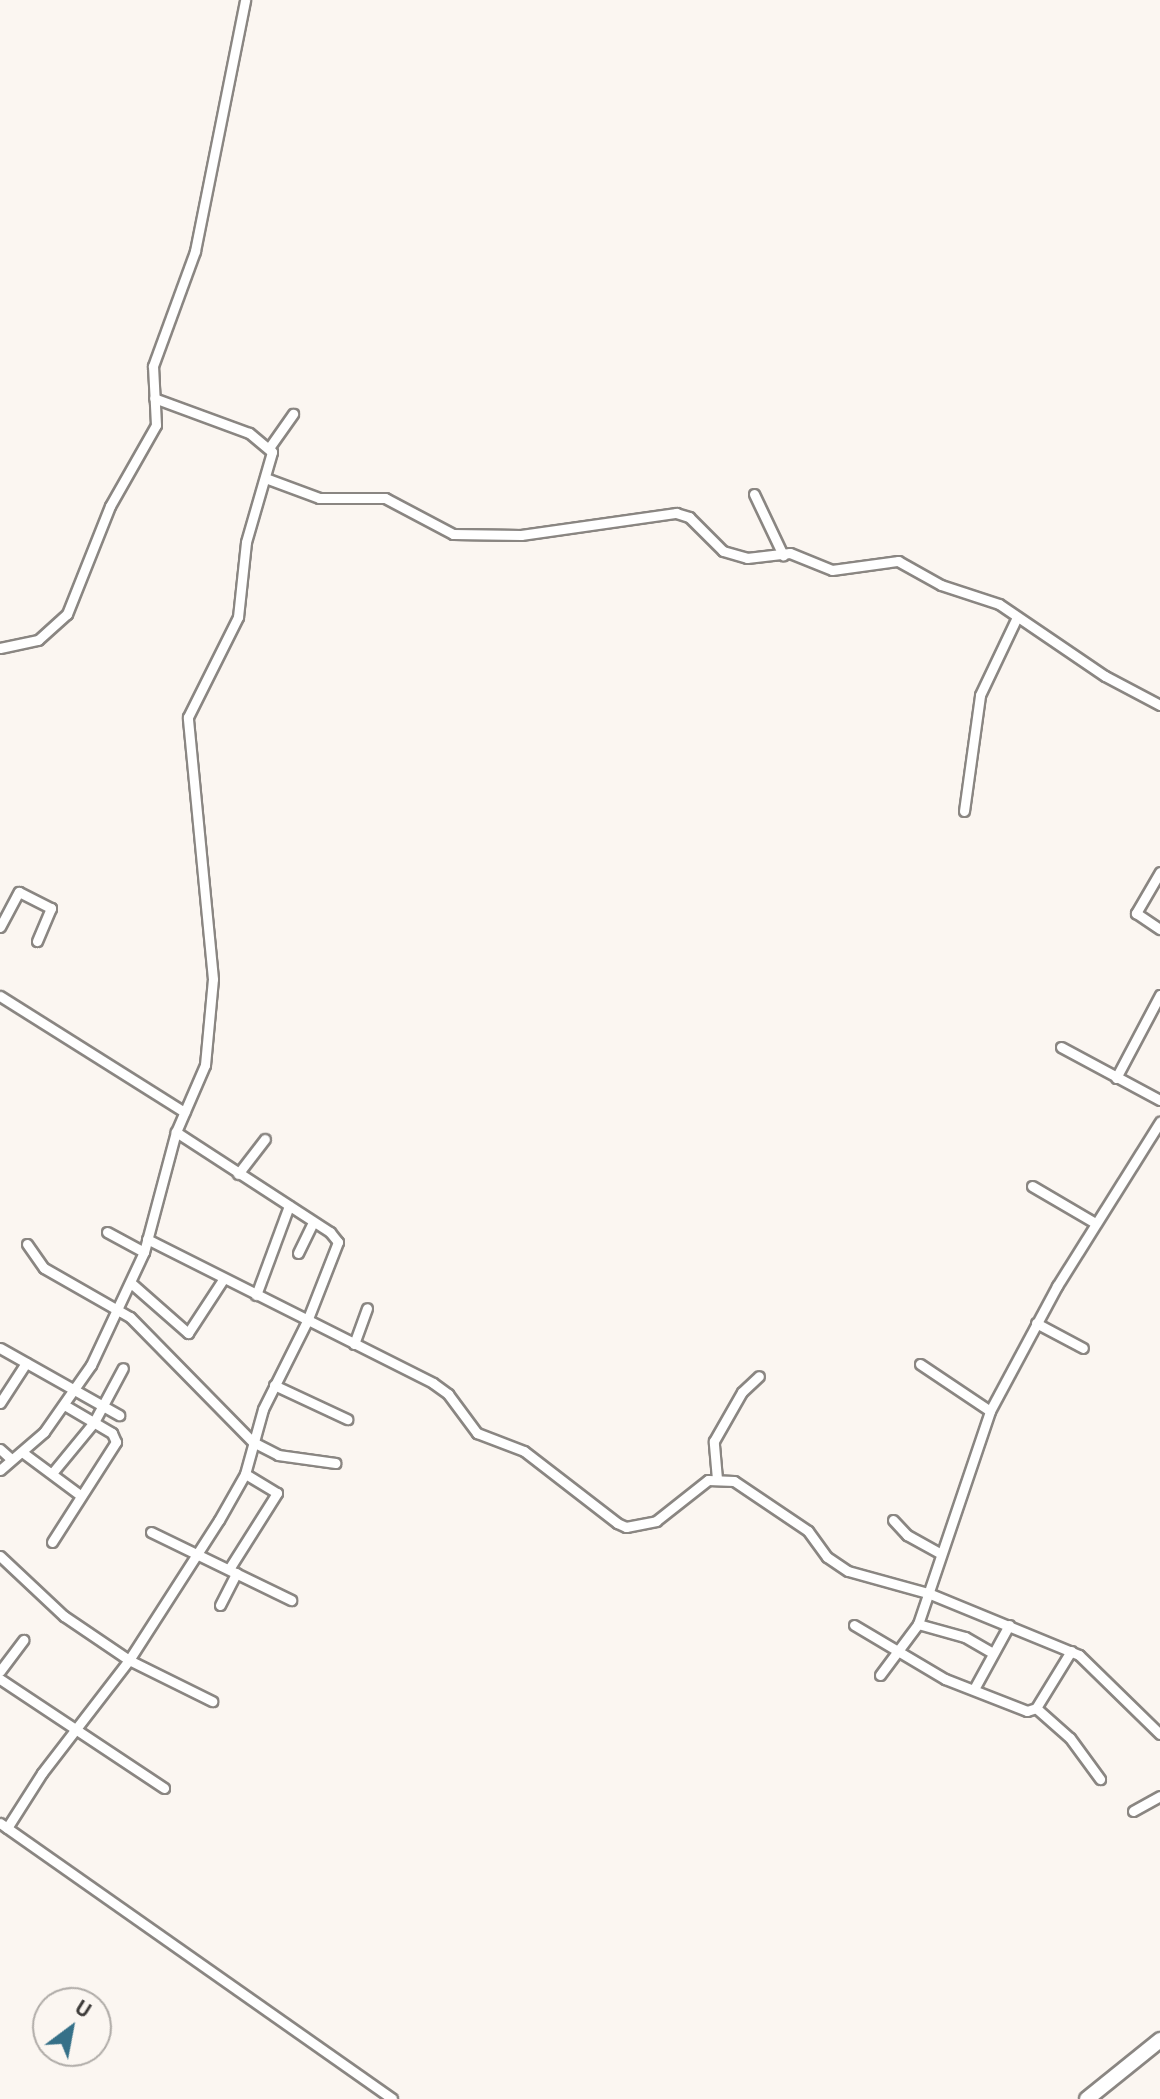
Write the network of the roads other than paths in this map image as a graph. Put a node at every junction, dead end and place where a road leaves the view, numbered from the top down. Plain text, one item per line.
1 (245, 0) edge
2 (154, 398) junction
3 (293, 414) dead end
4 (269, 448) junction
5 (268, 479) junction
6 (754, 494) dead end
7 (783, 555) junction
8 (1017, 617) junction
9 (0, 648) edge
10 (1160, 705) edge
11 (964, 811) dead end
12 (1160, 872) edge
13 (0, 927) edge
14 (1160, 929) edge
15 (37, 941) dead end
16 (1160, 995) edge
17 (0, 996) edge
18 (1061, 1047) dead end
19 (1116, 1078) junction
20 (1160, 1100) edge
21 (184, 1112) junction
22 (1160, 1122) edge
23 (176, 1132) junction
24 (265, 1139) dead end
25 (238, 1174) junction
26 (1032, 1186) dead end
27 (289, 1206) junction
28 (313, 1222) junction
29 (1095, 1223) junction
30 (107, 1232) dead end
31 (147, 1239) junction
32 (27, 1244) dead end
33 (144, 1252) junction
34 (298, 1253) dead end
35 (222, 1281) junction
36 (131, 1283) junction
37 (256, 1295) junction
38 (367, 1308) dead end
39 (119, 1309) junction
40 (307, 1321) junction
41 (1036, 1323) junction
42 (354, 1344) junction
43 (0, 1348) edge
44 (1083, 1348) dead end
45 (26, 1363) junction
46 (920, 1364) dead end
47 (123, 1368) dead end
48 (759, 1376) dead end
49 (274, 1385) junction
50 (77, 1391) junction
51 (0, 1403) edge
52 (101, 1405) junction
53 (66, 1406) junction
54 (990, 1411) junction
55 (119, 1415) dead end
56 (347, 1419) dead end
57 (94, 1422) junction
58 (253, 1442) junction
59 (0, 1449) edge
60 (22, 1452) junction
61 (11, 1459) junction
62 (335, 1463) dead end
63 (0, 1470) edge
64 (53, 1472) junction
65 (245, 1474) junction
66 (717, 1479) junction
67 (80, 1495) junction
68 (893, 1520) dead end
69 (151, 1532) dead end
70 (52, 1542) dead end
71 (941, 1554) junction
72 (0, 1556) edge
73 (196, 1558) junction
74 (233, 1571) junction
75 (928, 1593) junction
76 (291, 1600) dead end
77 (220, 1605) dead end
78 (918, 1624) junction
79 (854, 1625) dead end
80 (1009, 1625) junction
81 (23, 1640) dead end
82 (898, 1650) junction
83 (1071, 1651) junction
84 (993, 1653) junction
85 (129, 1660) junction
86 (0, 1671) edge
87 (880, 1675) dead end
88 (0, 1679) edge
89 (974, 1689) junction
90 (212, 1701) dead end
91 (1036, 1708) junction
92 (77, 1733) junction
93 (1160, 1734) edge
94 (1100, 1779) dead end
95 (164, 1788) dead end
96 (1160, 1796) edge
97 (1133, 1811) dead end
98 (4, 1826) edge
99 (1160, 2040) edge
100 (392, 2099) edge
101 (1087, 2099) edge

1 - 2 street
2 - 4 street
2 - 9 street
3 - 4 street
4 - 5 street
5 - 7 street
5 - 21 street
6 - 7 street
7 - 8 street
8 - 10 street
8 - 11 street
12 - 14 street
13 - 15 street
16 - 19 street
17 - 21 street
18 - 19 street
19 - 20 street
21 - 23 street
22 - 29 street
23 - 25 street
23 - 31 street
24 - 25 street
25 - 27 street
26 - 29 street
27 - 28 street
27 - 37 street
28 - 34 street
28 - 40 street
29 - 41 street
30 - 33 street
31 - 33 street
31 - 35 street
32 - 39 street
33 - 36 street
35 - 36 street
35 - 37 street
36 - 39 street
37 - 40 street
38 - 42 street
39 - 50 street
39 - 58 street
40 - 42 street
40 - 49 street
41 - 44 street
41 - 54 street
42 - 66 street
43 - 45 street
45 - 50 street
45 - 51 street
46 - 54 street
47 - 52 street
48 - 66 street
49 - 56 street
49 - 58 street
50 - 52 street
50 - 53 street
52 - 55 street
52 - 57 street
53 - 57 street
53 - 60 street
54 - 71 street
57 - 64 street
57 - 67 street
58 - 62 street
58 - 65 street
59 - 61 street
60 - 61 street
60 - 64 street
61 - 63 street
64 - 67 street
65 - 73 street
65 - 74 street
66 - 75 street
67 - 70 street
68 - 71 street
69 - 73 street
71 - 75 street
72 - 85 street
73 - 74 street
73 - 85 street
74 - 76 street
74 - 77 street
75 - 78 street
75 - 80 street
78 - 82 street
78 - 84 street
79 - 82 street
80 - 83 street
80 - 84 street
81 - 86 street
82 - 87 street
82 - 89 street
83 - 91 street
83 - 93 street
84 - 89 street
85 - 90 street
85 - 92 street
88 - 92 street
89 - 91 street
91 - 94 street
92 - 95 street
92 - 98 street
96 - 97 street
98 - 100 street
99 - 101 street

